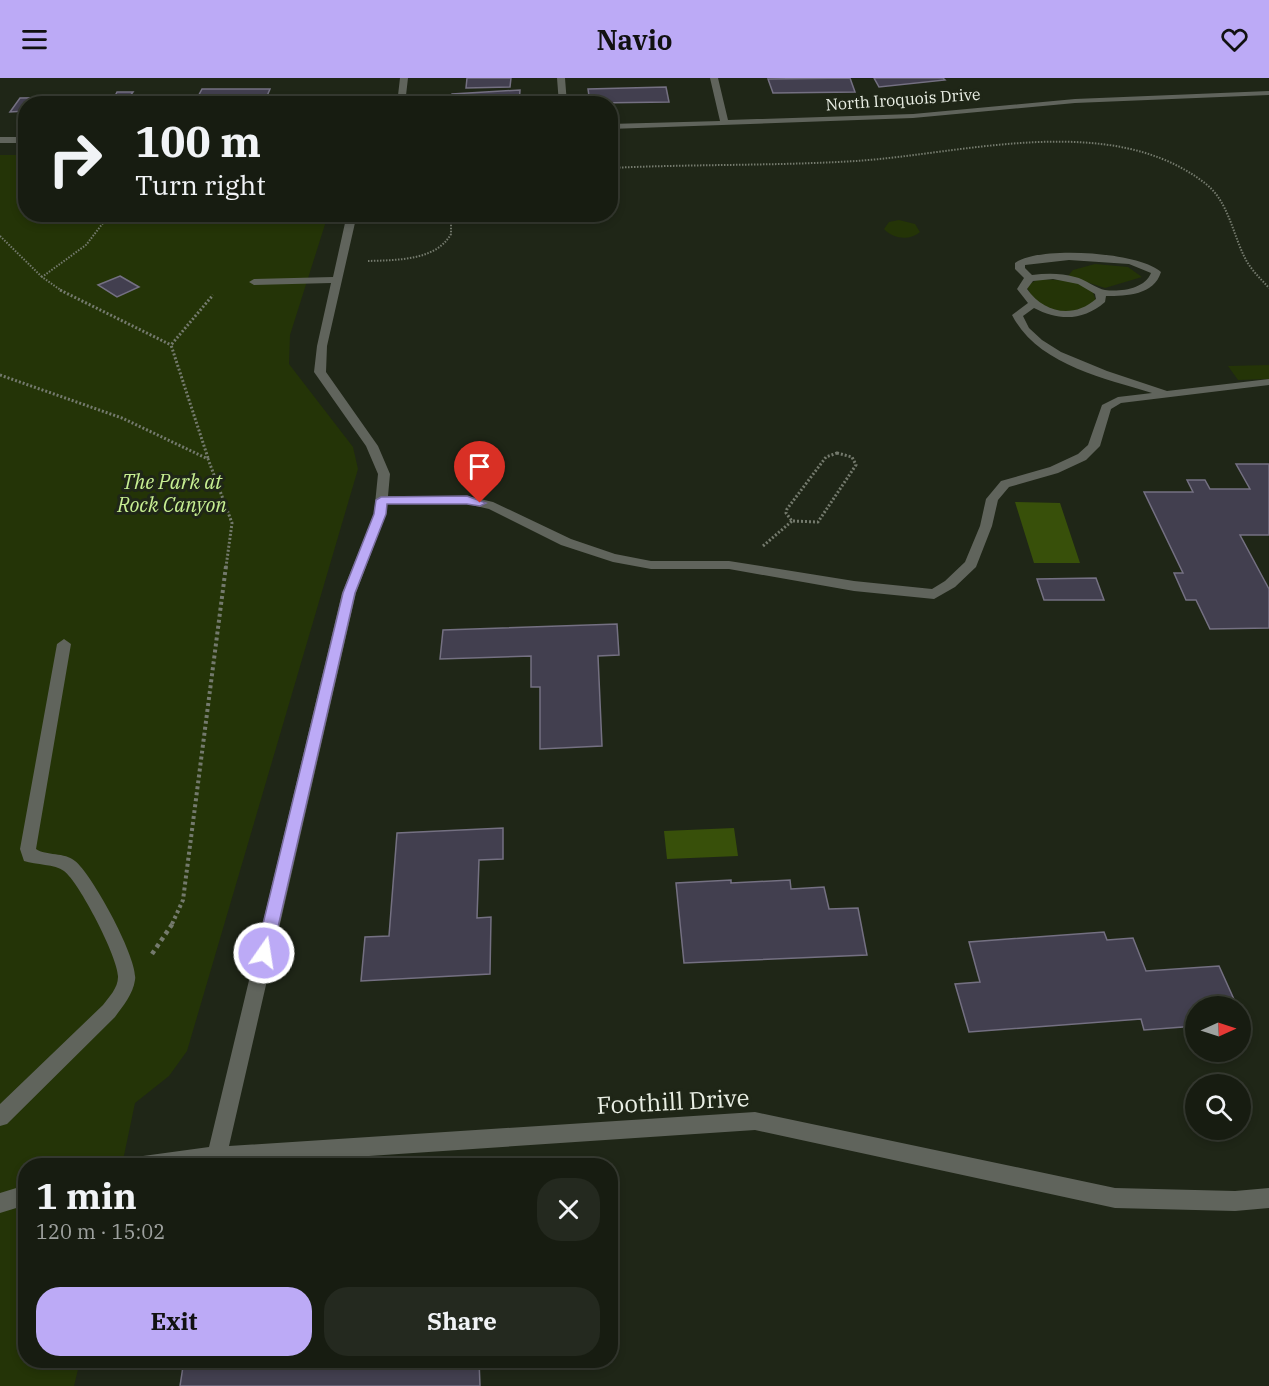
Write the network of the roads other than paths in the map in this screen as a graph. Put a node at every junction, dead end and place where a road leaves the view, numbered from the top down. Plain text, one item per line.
1 (404, 78) edge
2 (561, 78) edge
3 (714, 78) edge
4 (1269, 93) edge
5 (402, 96) edge
6 (562, 96) edge
7 (725, 124) junction
8 (618, 127) edge
9 (0, 140) edge
10 (18, 140) edge
11 (350, 222) edge
12 (1030, 278) junction
13 (337, 280) junction
14 (254, 282) dead end
15 (1100, 293) junction
16 (1033, 304) junction
17 (1269, 382) edge
18 (1168, 394) junction
19 (381, 500) junction
20 (64, 644) dead end
21 (0, 1117) edge
22 (217, 1156) junction
23 (202, 1158) edge
24 (18, 1197) edge
25 (1269, 1198) edge
26 (0, 1203) edge

1 - 5 street
2 - 6 street
3 - 7 street
4 - 7 street, North Iroquois Drive
7 - 8 street, North Iroquois Drive
9 - 10 street
11 - 13 street
12 - 15 street
12 - 15 street
12 - 16 street
13 - 14 street
13 - 19 street
15 - 16 street
16 - 18 street
17 - 18 street
18 - 19 street
19 - 22 street
20 - 21 street
22 - 23 street, Foothill Drive
22 - 25 street, Foothill Drive
24 - 26 street

